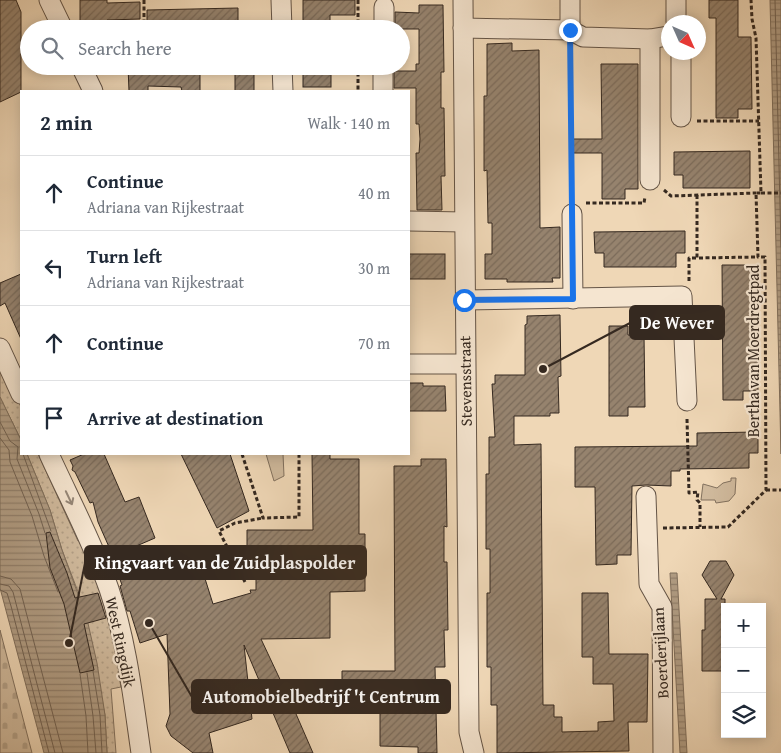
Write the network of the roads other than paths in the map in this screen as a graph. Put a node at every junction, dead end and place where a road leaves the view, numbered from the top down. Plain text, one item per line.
1 (49, 0) edge
2 (281, 0) edge
3 (463, 0) edge
4 (570, 0) edge
5 (676, 0) edge
6 (384, 7) dead end
7 (676, 15) edge
8 (59, 20) edge
9 (282, 20) edge
10 (384, 20) edge
11 (463, 28) junction
12 (570, 30) junction
13 (661, 37) edge
14 (650, 39) junction
15 (681, 60) edge
16 (85, 75) edge
17 (282, 75) edge
18 (383, 75) edge
19 (93, 90) edge
20 (283, 90) edge
21 (383, 90) edge
22 (681, 117) road end
23 (650, 180) road end
24 (572, 209) road end
25 (410, 222) edge
26 (464, 222) junction
27 (573, 299) junction
28 (464, 300) junction
29 (0, 348) edge
30 (410, 364) edge
31 (465, 364) junction
32 (20, 392) edge
33 (687, 401) road end
34 (48, 455) edge
35 (646, 496) dead end
36 (469, 732) junction
37 (141, 753) edge
38 (461, 753) edge
39 (474, 753) edge
40 (663, 753) edge

1 - 8 street
2 - 9 street
3 - 11 street, Stevensstraat
4 - 12 street
5 - 7 street
6 - 10 street
11 - 12 street
11 - 26 street, Stevensstraat
12 - 14 street
13 - 14 street
14 - 23 street
15 - 22 street
16 - 19 street
17 - 20 street
18 - 21 street
24 - 27 street
25 - 26 street
26 - 28 street, Stevensstraat
27 - 28 street
27 - 33 street
28 - 31 street, Stevensstraat
29 - 32 street
30 - 31 street
31 - 36 street, Stevensstraat
34 -> 37 street, West Ringdijk
35 - 40 street, Boerderijlaan
36 - 38 street, Stevensstraat
36 - 39 street, Stevensstraat

